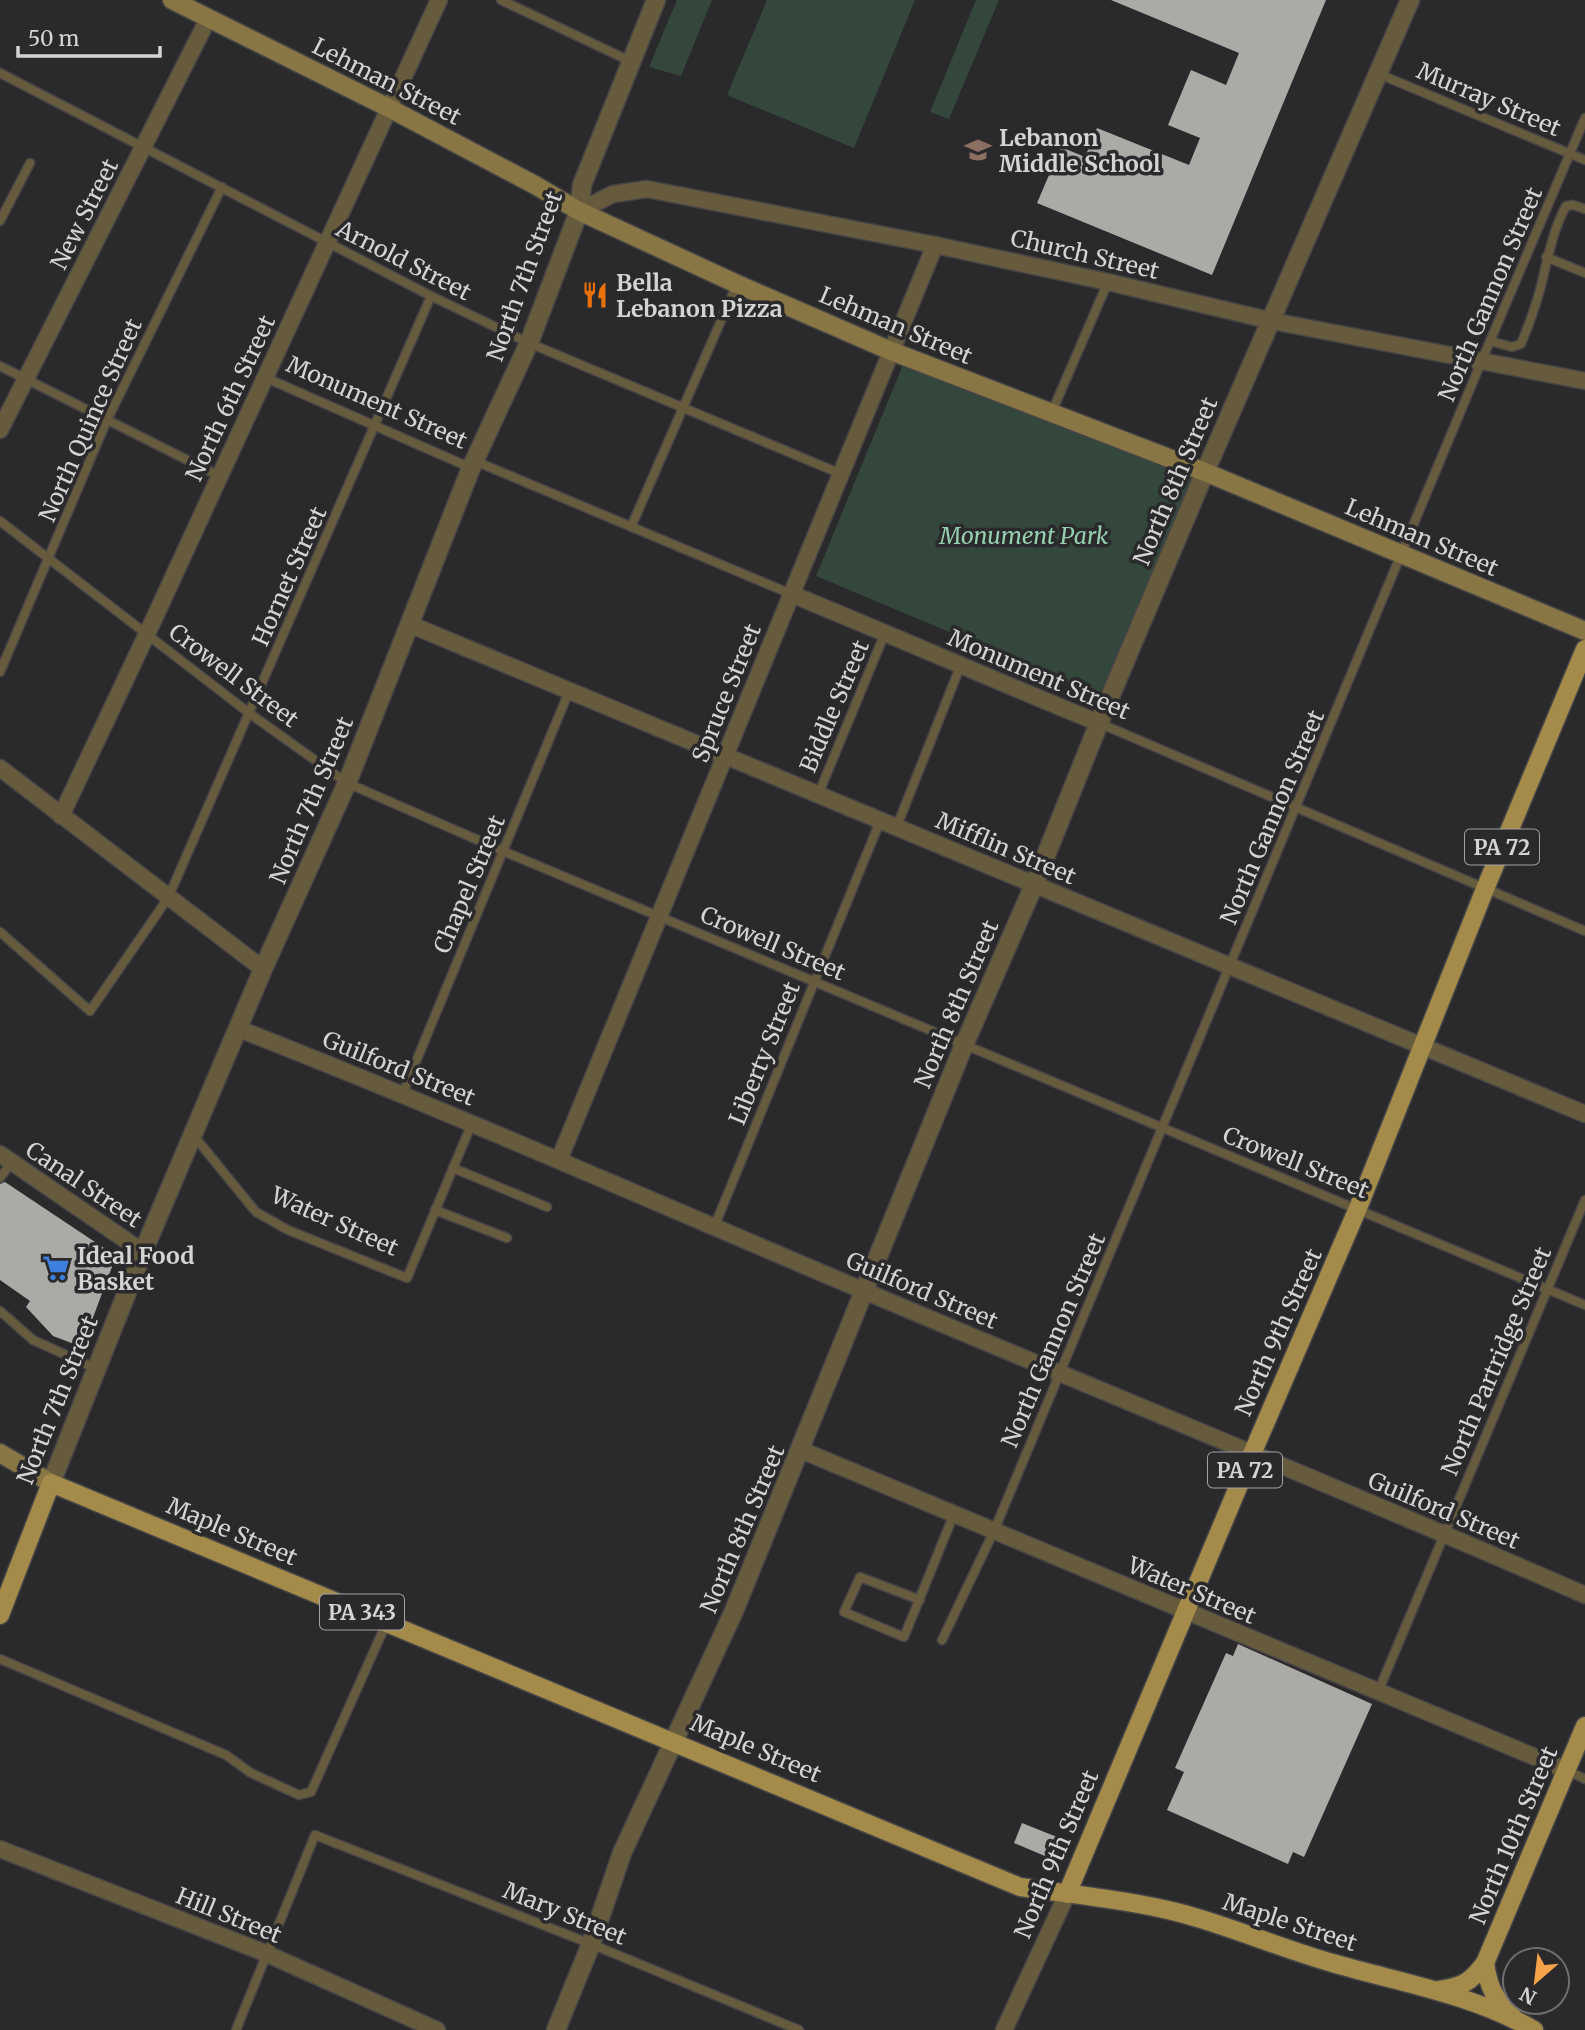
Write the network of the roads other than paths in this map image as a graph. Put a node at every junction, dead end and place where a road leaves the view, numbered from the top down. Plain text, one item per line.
1 (439, 0) edge
2 (501, 0) edge
3 (656, 0) edge
4 (1410, 0) edge
5 (184, 3) edge
6 (208, 19) junction
7 (630, 61) junction
8 (0, 73) edge
9 (1379, 74) junction
10 (389, 108) junction
11 (1585, 118) edge
12 (143, 146) junction
13 (1570, 154) junction
14 (1585, 160) edge
15 (30, 163) dead end
16 (222, 187) junction
17 (1585, 209) edge
18 (579, 211) junction
19 (0, 221) edge
20 (327, 242) junction
21 (935, 245) junction
22 (1546, 257) junction
23 (1585, 273) edge
24 (1108, 282) junction
25 (737, 284) junction
26 (431, 296) junction
27 (1272, 321) junction
28 (1490, 341) junction
29 (529, 343) junction
30 (891, 351) junction
31 (1482, 360) junction
32 (0, 366) edge
33 (264, 377) junction
34 (26, 379) junction
35 (1585, 381) edge
36 (682, 407) junction
37 (1051, 414) junction
38 (107, 420) junction
39 (376, 426) junction
40 (0, 430) edge
41 (473, 465) junction
42 (1205, 472) junction
43 (841, 474) junction
44 (219, 476) junction
45 (0, 521) edge
46 (631, 527) junction
47 (1402, 555) junction
48 (48, 559) junction
49 (791, 594) junction
50 (409, 624) junction
51 (1585, 631) edge
52 (886, 633) junction
53 (148, 634) junction
54 (1585, 649) edge
55 (960, 667) junction
56 (0, 672) edge
57 (570, 689) junction
58 (249, 713) junction
59 (1099, 723) junction
60 (725, 756) junction
61 (0, 768) edge
62 (347, 783) junction
63 (818, 795) junction
64 (1297, 806) junction
65 (61, 816) junction
66 (881, 819) junction
67 (897, 826) junction
68 (503, 851) junction
69 (1034, 885) junction
70 (1485, 889) junction
71 (168, 898) junction
72 (659, 916) junction
73 (1585, 931) edge
74 (0, 932) edge
75 (1230, 966) junction
76 (263, 969) junction
77 (814, 982) junction
78 (239, 1029) junction
79 (964, 1045) junction
80 (1423, 1046) junction
81 (402, 1093) junction
82 (1585, 1114) edge
83 (472, 1123) junction
84 (1163, 1128) junction
85 (194, 1136) junction
86 (6, 1158) edge
87 (559, 1160) junction
88 (453, 1168) junction
89 (0, 1178) edge
90 (1585, 1200) edge
91 (547, 1207) dead end
92 (1358, 1208) junction
93 (436, 1210) junction
94 (715, 1225) junction
95 (507, 1238) dead end
96 (143, 1252) junction
97 (1548, 1289) junction
98 (865, 1291) junction
99 (1585, 1305) edge
100 (0, 1311) edge
101 (95, 1368) junction
102 (1060, 1373) junction
103 (802, 1450) junction
104 (0, 1453) edge
105 (1252, 1454) junction
106 (51, 1483) junction
107 (954, 1514) junction
108 (994, 1531) junction
109 (1445, 1534) junction
110 (1585, 1595) edge
111 (920, 1600) junction
112 (1185, 1611) junction
113 (0, 1615) edge
114 (387, 1622) junction
115 (942, 1640) dead end
116 (0, 1659) edge
117 (1378, 1692) junction
118 (1585, 1726) edge
119 (673, 1741) junction
120 (1566, 1770) junction
121 (1585, 1779) edge
122 (0, 1849) edge
123 (1067, 1894) junction
124 (591, 1944) junction
125 (265, 1953) junction
126 (1485, 1963) junction
127 (1435, 1991) junction
128 (1515, 2019) junction
129 (236, 2030) edge
130 (438, 2030) edge
131 (556, 2030) edge
132 (799, 2030) edge
133 (1004, 2030) edge
134 (1534, 2030) edge

1 - 10 street, North 6th Street
2 - 7 lane
3 - 7 street, North 7th Street
4 - 9 street, North 8th Street
5 - 6 main road, Lehman Street
6 - 10 main road, Lehman Street
6 - 12 street, New Street
7 - 18 street, North 7th Street
8 - 12 lane, Arnold Street
9 - 13 lane, Murray Street
9 - 27 street, North 8th Street
10 - 18 main road, Lehman Street
10 - 20 street, North 6th Street
11 - 13 lane, North Gannon Street
12 - 16 lane, Arnold Street
12 - 34 street, New Street
13 - 14 lane, Murray Street
13 - 28 lane, North Gannon Street
15 - 19 lane
16 - 20 lane, Arnold Street
16 - 38 lane, North Quince Street
17 - 22 lane
18 - 21 street, Church Street
18 - 25 main road, Lehman Street
18 - 29 street, North 7th Street
20 - 26 lane, Arnold Street
20 - 33 street, North 6th Street
21 - 24 street, Church Street
21 - 30 street, Spruce Street
22 - 23 lane
22 - 28 lane
24 - 27 street, Church Street
24 - 37 lane
25 - 30 main road, Lehman Street
25 - 36 lane
26 - 29 lane, Arnold Street
26 - 39 lane, Hornet Street
27 - 31 street, Church Street
27 - 42 street, North 8th Street
28 - 31 lane, North Gannon Street
29 - 36 lane, Arnold Street
29 - 41 street, North 7th Street
30 - 37 main road, Lehman Street
30 - 43 street, Spruce Street
31 - 35 street, Church Street
31 - 47 lane, North Gannon Street
32 - 34 lane
33 - 39 lane, Monument Street
33 - 44 street, North 6th Street
34 - 38 lane
34 - 40 street, New Street
36 - 43 lane, Arnold Street
36 - 46 lane
37 - 42 main road, Lehman Street
38 - 44 lane
38 - 48 lane, North Quince Street
39 - 41 lane, Monument Street
39 - 58 lane, Hornet Street
41 - 46 lane, Monument Street
41 - 50 street, North 7th Street
42 - 47 main road, Lehman Street
42 - 59 street, North 8th Street
43 - 49 street, Spruce Street
44 - 53 street, North 6th Street
45 - 48 lane, Crowell Street
46 - 49 lane, Monument Street
47 - 51 main road, Lehman Street
47 - 64 lane, North Gannon Street
48 - 53 lane, Crowell Street
48 - 56 lane, North Quince Street
49 - 52 street, Monument Street
49 - 60 street, Spruce Street
50 - 57 street, Mifflin Street
50 - 62 street, North 7th Street
52 - 55 street, Monument Street
52 - 63 lane, Biddle Street
53 - 58 lane, Crowell Street
53 - 65 street, North 6th Street
54 - 70 main road, North 9th Street / PA 72
55 - 59 street, Monument Street
55 - 67 lane
57 - 60 street, Mifflin Street
57 - 68 lane, Chapel Street
58 - 62 lane, Crowell Street
58 - 71 lane, Hornet Street
59 - 64 lane, Monument Street
59 - 69 street, North 8th Street
60 - 63 street, Mifflin Street
60 - 72 street, Spruce Street
61 - 65 street
62 - 68 lane, Crowell Street
62 - 76 street, North 7th Street
63 - 66 street, Mifflin Street
64 - 70 lane, Monument Street
64 - 75 lane, North Gannon Street
65 - 71 street
66 - 67 street, Mifflin Street
66 - 77 lane, Liberty Street
67 - 69 street, Mifflin Street
68 - 72 lane, Crowell Street
68 - 81 lane, Chapel Street
69 - 75 street, Mifflin Street
69 - 79 street, North 8th Street
70 - 73 lane, Monument Street
70 - 80 main road, North 9th Street / PA 72
71 - 74 lane, Hornet Street
71 - 76 street
72 - 77 lane, Crowell Street
72 - 87 street, Spruce Street
75 - 80 street, Mifflin Street
75 - 84 lane, North Gannon Street
76 - 78 street, North 7th Street
77 - 79 lane, Crowell Street
77 - 94 lane, Liberty Street
78 - 81 street, Guilford Street
78 - 85 street, North 7th Street
79 - 84 lane, Crowell Street
79 - 98 street, North 8th Street
80 - 82 street, Mifflin Street
80 - 92 main road, North 9th Street / PA 72
81 - 83 street, Guilford Street
83 - 87 street, Guilford Street
83 - 88 lane
84 - 92 lane, Crowell Street
84 - 102 lane, North Gannon Street
85 - 93 lane, Water Street
85 - 96 street, North 7th Street
86 - 89 lane
86 - 96 street, Canal Street
87 - 94 street, Guilford Street
88 - 91 lane
88 - 93 lane
90 - 97 lane, North Partridge Street
92 - 97 lane, Crowell Street
92 - 105 main road, North 9th Street / PA 72
93 - 95 lane
94 - 98 street, Guilford Street
96 - 101 street, North 7th Street
97 - 99 lane, Crowell Street
97 - 109 lane, North Partridge Street
98 - 102 street, Guilford Street
98 - 103 street, North 8th Street
100 - 101 lane
101 - 106 street, North 7th Street
102 - 105 street, Guilford Street
102 - 108 lane, North Gannon Street
103 - 107 street, Water Street
103 - 119 street, North 8th Street
104 - 106 main road, Maple Street
105 - 109 street, Guilford Street
105 - 112 main road, North 9th Street / PA 72
106 - 113 main road, North 7th Street
106 - 114 main road, Maple Street / PA 343
107 - 108 street, Water Street
107 - 111 lane
108 - 112 street, Water Street
108 - 115 lane, North Gannon Street
109 - 110 street, Guilford Street
109 - 117 lane, North Partridge Street
111 - 111 lane
112 - 117 street, Water Street
112 - 123 main road, North 9th Street / PA 72
114 - 116 lane
114 - 119 main road, Maple Street / PA 343
117 - 120 street, Water Street
118 - 120 main road, North 10th Street
119 - 123 main road, Maple Street / PA 343
119 - 124 street, North 8th Street
120 - 121 lane
120 - 126 main road, North 10th Street
122 - 125 street, Hill Street
123 - 127 main road, Maple Street
123 - 133 street, North 9th Street
124 - 125 lane, Mary Street
124 - 131 street, North 8th Street
124 - 132 lane, Mary Street
125 - 129 lane
125 - 130 street, Hill Street
126 - 127 main road
126 - 128 main road, Maple Street
127 - 128 main road, Maple Street
128 - 134 main road, Maple Street

